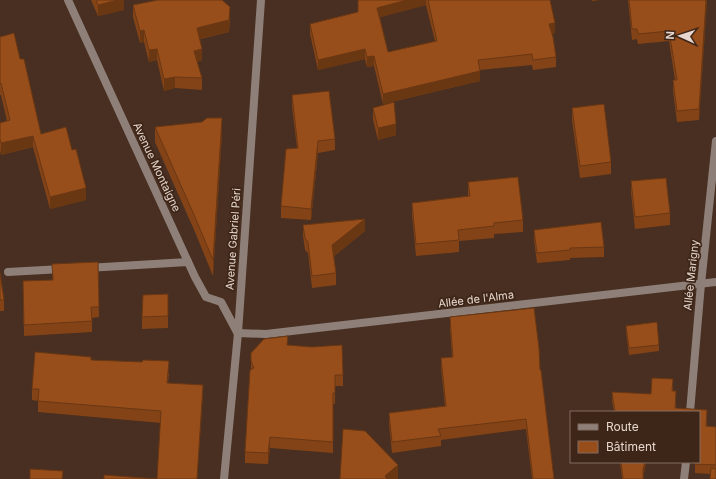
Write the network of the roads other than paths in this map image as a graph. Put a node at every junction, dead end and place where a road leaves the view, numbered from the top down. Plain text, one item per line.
1 (68, 0) edge
2 (261, 0) edge
3 (716, 141) edge
4 (188, 262) junction
5 (8, 272) dead end
6 (716, 282) edge
7 (700, 284) junction
8 (238, 333) junction
9 (690, 411) edge
10 (686, 463) edge
11 (224, 479) edge
12 (684, 479) edge

1 - 4 street, Avenue Montaigne
2 - 8 street, Avenue Gabriel Péri
3 - 7 street, Allée Marigny
4 - 5 street
4 - 8 street, Avenue Montaigne
6 - 7 street, Allée de l'Alma
7 - 8 street, Allée de l'Alma
7 - 9 street, Allée Marigny
8 - 11 street, Avenue Gabriel Péri
10 - 12 street

